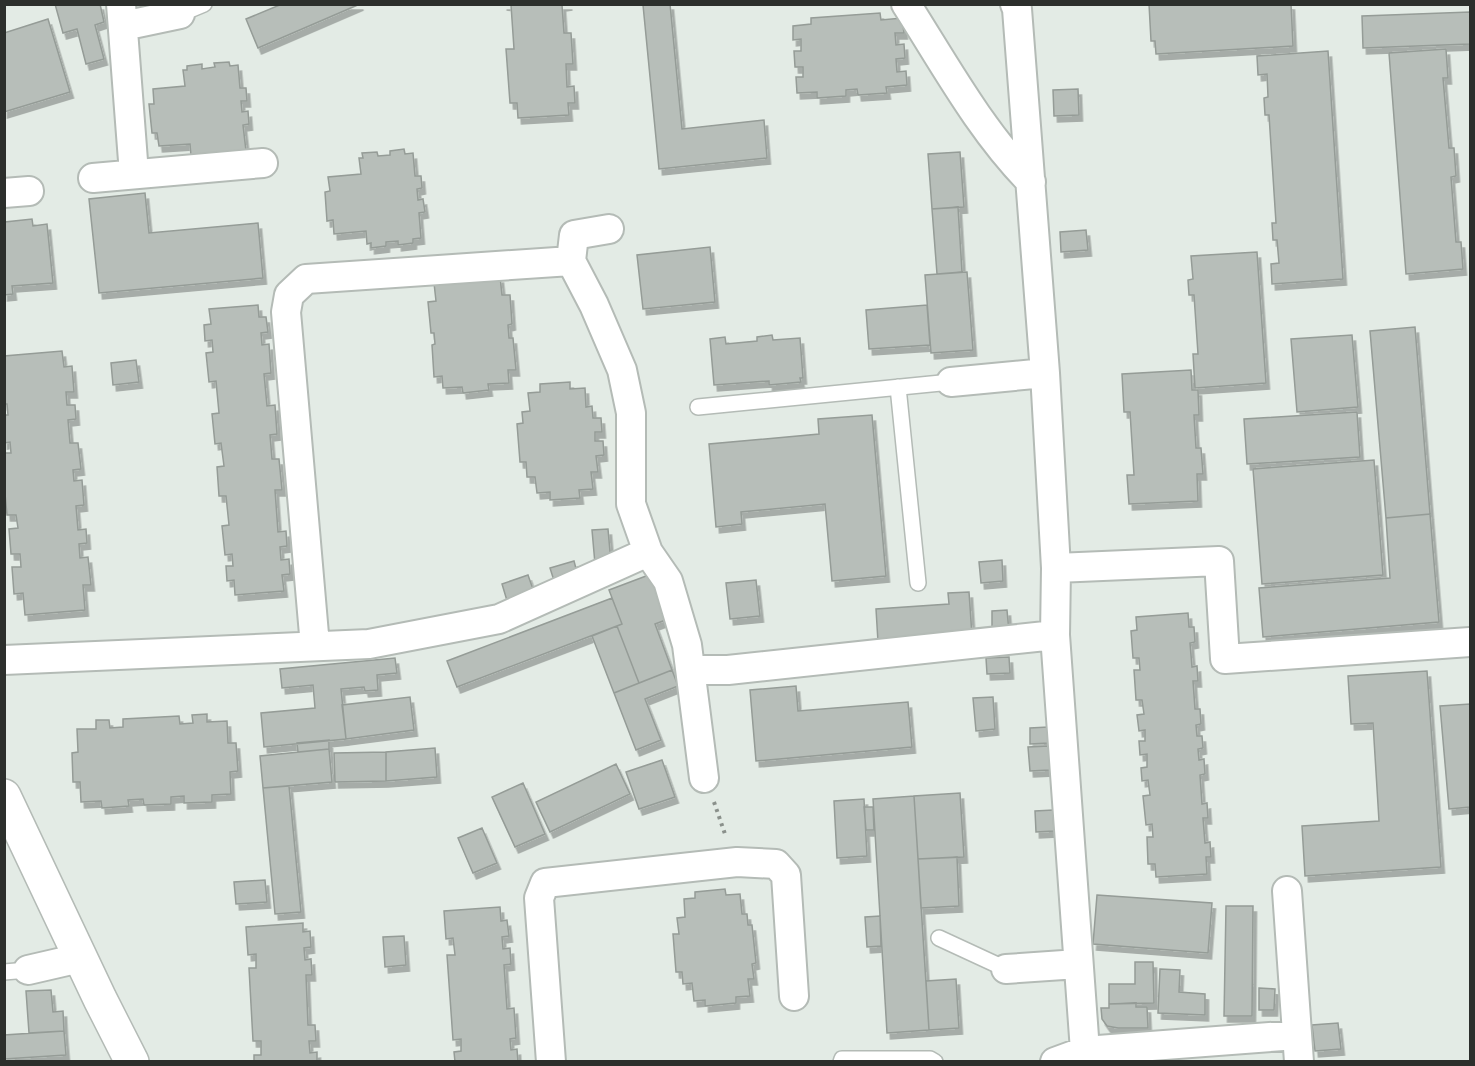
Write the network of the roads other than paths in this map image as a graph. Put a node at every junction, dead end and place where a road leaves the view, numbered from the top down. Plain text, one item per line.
1 (906, 4) edge
2 (1015, 4) edge
3 (192, 9) edge
4 (122, 15) edge
5 (262, 163) dead end
6 (134, 174) junction
7 (93, 178) dead end
8 (1030, 182) junction
9 (609, 229) dead end
10 (571, 261) junction
11 (1046, 374) junction
12 (951, 382) joint
13 (898, 387) junction
14 (698, 407) dead end
15 (648, 552) junction
16 (1056, 568) junction
17 (918, 583) dead end
18 (1055, 635) junction
19 (1470, 642) edge
20 (315, 646) junction
21 (4, 660) edge
22 (691, 670) junction
23 (708, 788) road end
24 (4, 796) edge
25 (1287, 891) dead end
26 (939, 938) dead end
27 (80, 958) junction
28 (1078, 964) junction
29 (1006, 969) joint
30 (16, 971) edge
31 (794, 996) dead end
32 (1298, 1048) edge
33 (1085, 1051) junction
34 (132, 1062) edge
35 (551, 1062) edge
36 (841, 1062) edge
37 (935, 1062) edge
38 (1055, 1062) edge

1 - 8 street
2 - 8 street
3 - 4 street
4 - 6 street
5 - 6 street
6 - 7 street
8 - 11 street
9 - 10 street
10 - 15 street
10 - 20 street
11 - 12 street
11 - 16 street
12 - 13 lane
13 - 14 lane
13 - 17 lane
15 - 20 street
15 - 22 street
16 - 18 street
16 - 19 street
18 - 22 street
18 - 28 street
20 - 21 street
22 - 23 street
24 - 27 main road
25 - 32 street
26 - 29 lane
27 - 30 street
27 - 34 main road
28 - 29 street
28 - 33 street
31 - 35 street
32 - 33 street
33 - 38 street
36 - 37 lane

